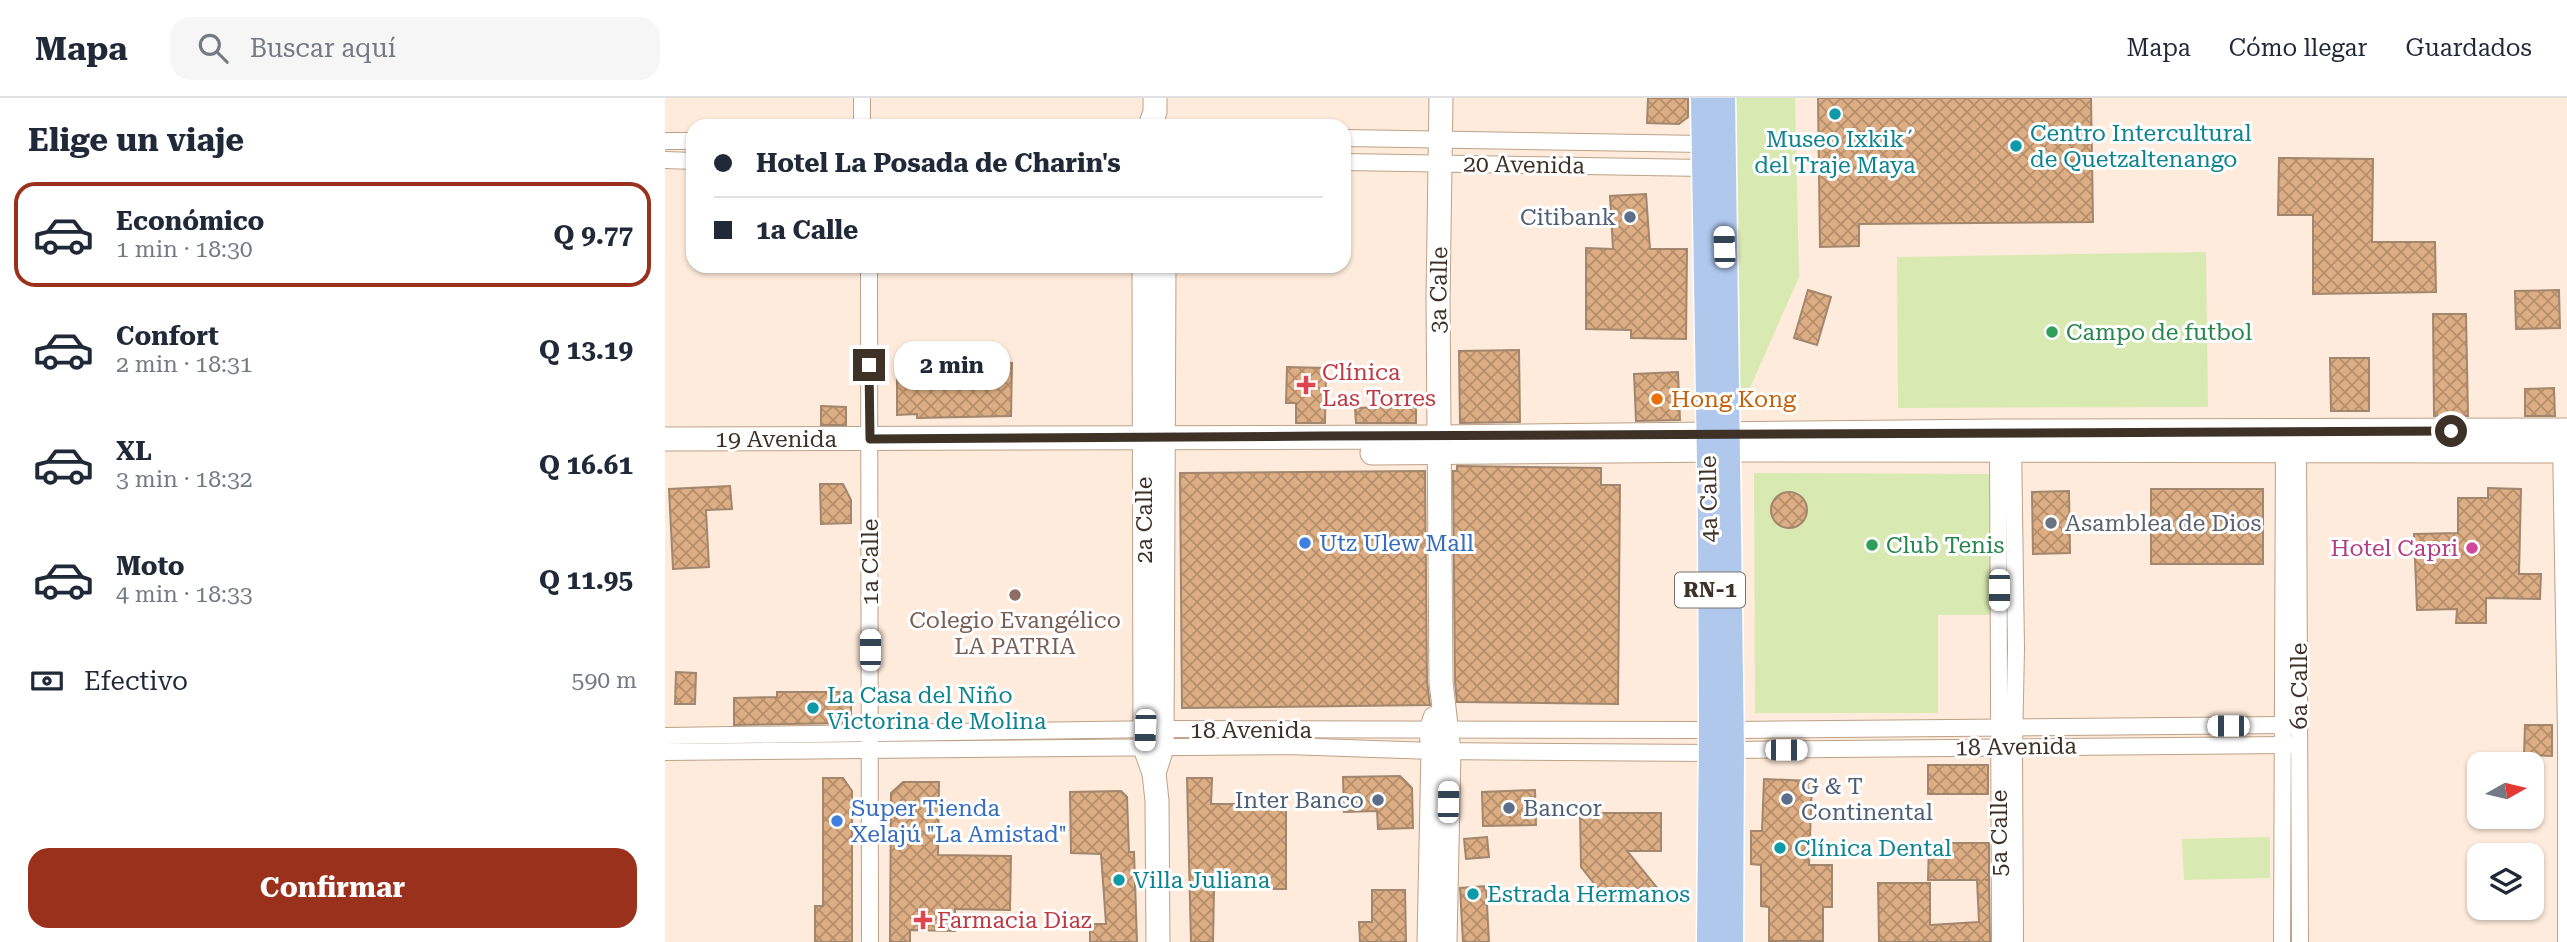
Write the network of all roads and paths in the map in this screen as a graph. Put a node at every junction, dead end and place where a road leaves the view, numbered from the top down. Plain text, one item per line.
1 (862, 98) edge
2 (1441, 98) edge
3 (1703, 98) edge
4 (1723, 98) edge
5 (862, 119) edge
6 (1351, 138) edge
7 (1441, 139) junction
8 (665, 141) edge
9 (686, 141) edge
10 (1704, 156) junction
11 (665, 160) edge
12 (686, 160) edge
13 (1351, 162) edge
14 (1441, 164) junction
15 (869, 273) edge
16 (1144, 273) edge
17 (1164, 273) edge
18 (2565, 436) edge
19 (665, 439) edge
20 (2006, 441) junction
21 (2291, 441) junction
22 (1718, 442) junction
23 (1154, 445) junction
24 (1439, 445) junction
25 (870, 446) junction
26 (665, 454) edge
27 (2282, 725) junction
28 (2298, 725) junction
29 (2007, 728) junction
30 (870, 733) junction
31 (2567, 734) edge
32 (665, 736) edge
33 (1154, 739) junction
34 (1440, 741) junction
35 (1721, 741) junction
36 (2291, 745) junction
37 (2007, 747) junction
38 (2567, 747) edge
39 (870, 750) junction
40 (665, 752) edge
41 (1437, 905) junction
42 (870, 942) edge
43 (1158, 942) edge
44 (1429, 942) edge
45 (1445, 942) edge
46 (1709, 942) edge
47 (1731, 942) edge
48 (2000, 942) edge
49 (2015, 942) edge
50 (2282, 942) edge
51 (2301, 942) edge
52 (2566, 942) edge

1 - 5 street
2 - 7 main road, 3a Calle
3 - 10 main road, 4a Calle / RN-1
4 - 22 main road, 4a Calle / RN-1
6 - 7 street, 20 Avenida
7 - 10 street, 20 Avenida
7 - 14 main road, 3a Calle
8 - 9 street
10 - 14 street, 20 Avenida
10 - 22 main road, 4a Calle / RN-1
11 - 12 street
13 - 14 street, 20 Avenida
14 - 24 main road, 3a Calle
15 - 25 street, 1a Calle
16 - 23 main road, 2a Calle
17 - 23 main road, 2a Calle
18 - 21 main road, 19 Avenida
18 - 31 street
19 - 25 main road, 19 Avenida
20 - 21 main road, 19 Avenida
20 - 22 main road, 19 Avenida
20 - 29 street, 5a Calle
21 - 27 street, 6a Calle
21 - 28 street, 6a Calle
22 - 24 main road, 19 Avenida
22 - 35 main road, 4a Calle / RN-1
23 - 24 main road, 19 Avenida
23 - 25 main road, 19 Avenida
23 - 33 main road, 2a Calle
24 - 34 main road, 3a Calle
25 - 26 main road, 19 Avenida
25 - 30 street, 1a Calle
27 - 28 street, 18 Avenida
27 - 29 street, 18 Avenida
27 - 36 street, 6a Calle
28 - 36 street, 6a Calle
29 - 35 street, 18 Avenida
29 - 37 street, 5a Calle
30 - 32 street, 18 Avenida
30 - 33 street, 18 Avenida
30 - 39 street, 1a Calle
31 - 38 street
33 - 34 street, 18 Avenida
33 - 39 street, 18 Avenida
33 - 43 main road, 2a Calle
34 - 35 street, 18 Avenida
34 - 35 street, 18 Avenida
34 - 41 main road, 3a Calle
35 - 37 street, 18 Avenida
35 - 46 main road, 4a Calle / RN-1
35 - 47 main road, 4a Calle / RN-1
36 - 37 street, 18 Avenida
36 - 50 street, 6a Calle
36 - 51 street, 6a Calle
37 - 48 street, 5a Calle
37 - 49 street, 5a Calle
38 - 52 street
39 - 40 street, 18 Avenida
39 - 42 street, 1a Calle
41 - 44 main road, 3a Calle
41 - 45 main road, 3a Calle

